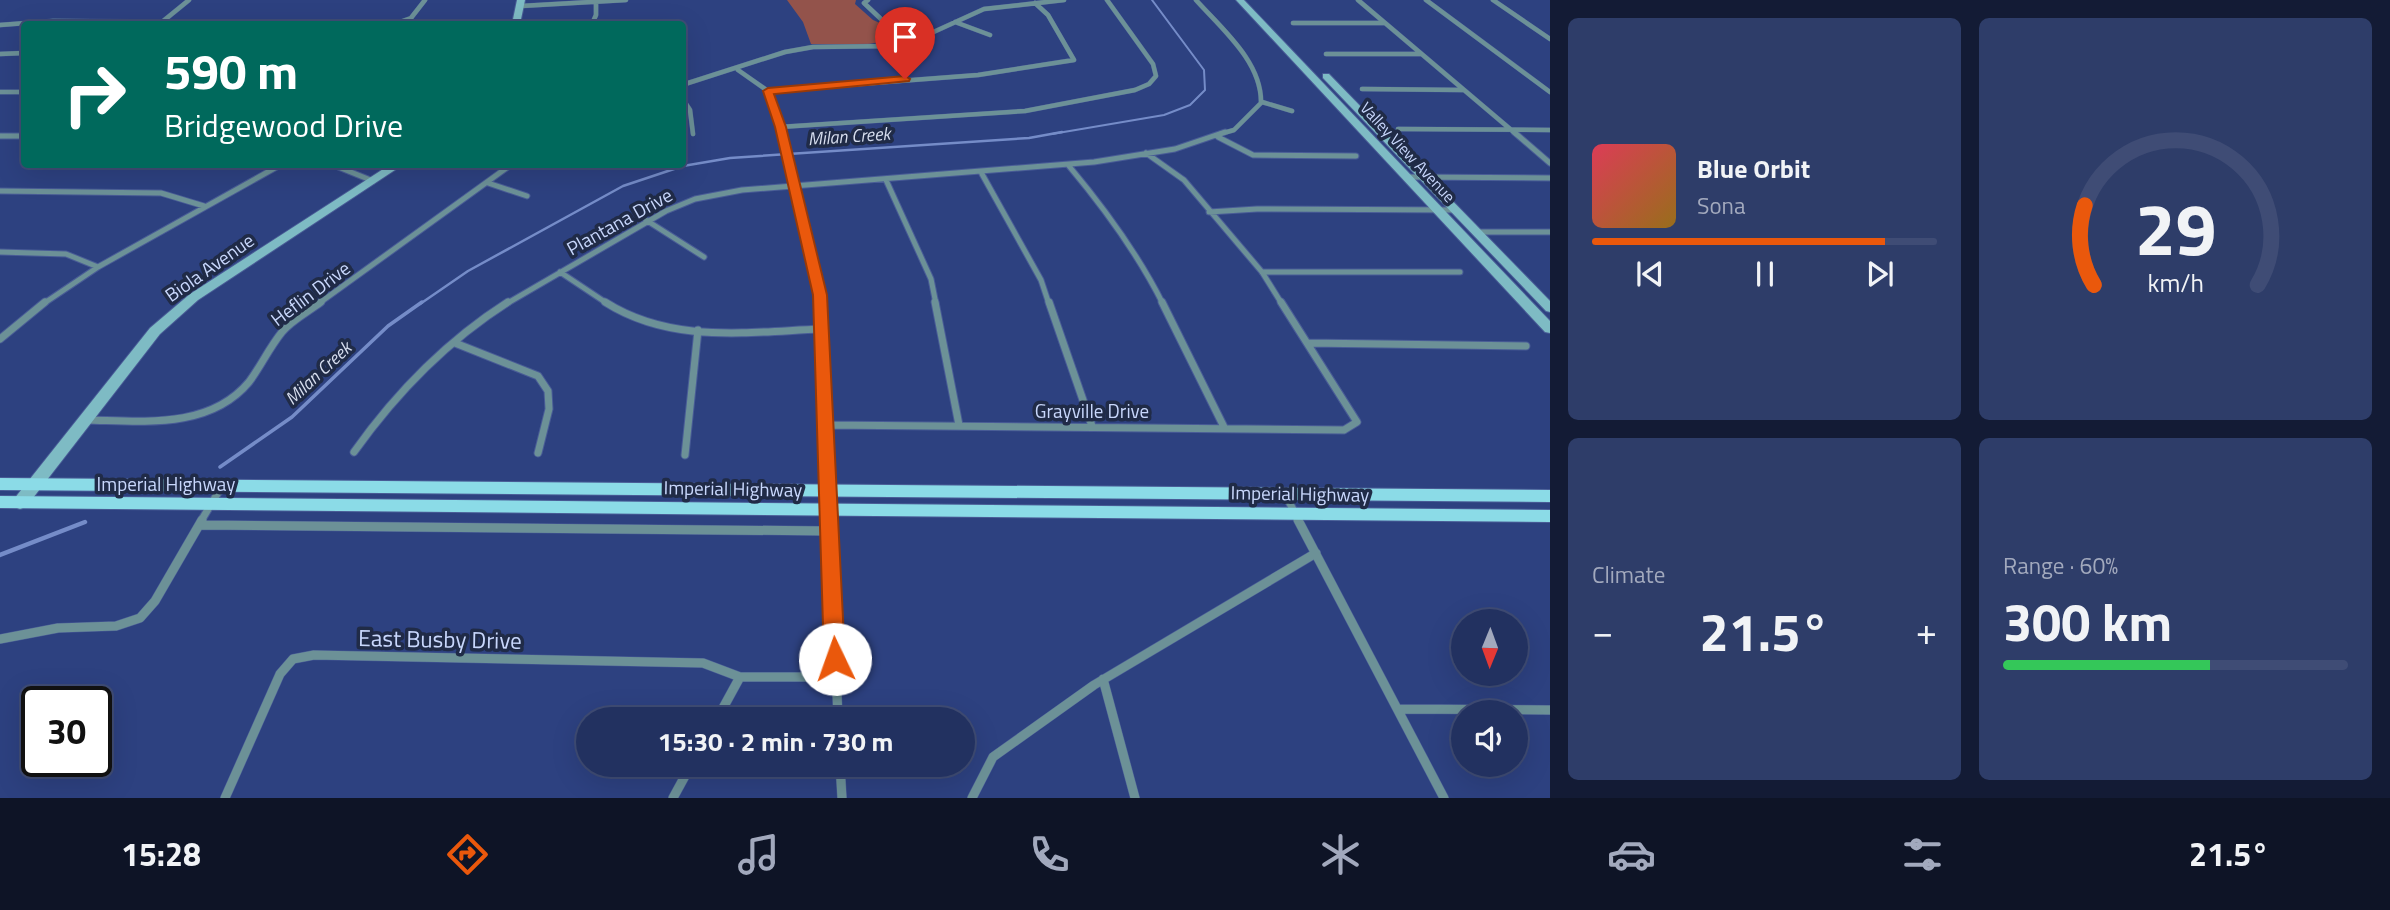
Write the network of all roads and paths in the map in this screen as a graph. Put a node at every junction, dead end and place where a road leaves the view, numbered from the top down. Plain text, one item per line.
1 (189, 0) edge
2 (425, 0) edge
3 (626, 0) edge
4 (868, 0) edge
5 (1064, 0) edge
6 (1107, 0) edge
7 (1196, 0) edge
8 (1240, 0) edge
9 (1252, 0) edge
10 (1359, 0) edge
11 (1426, 0) edge
12 (1493, 0) edge
13 (597, 1) edge
14 (521, 3) edge
15 (1035, 3) junction
16 (42, 21) edge
17 (88, 21) edge
18 (163, 21) edge
19 (403, 21) edge
20 (517, 21) edge
21 (593, 21) edge
22 (954, 22) junction
23 (21, 23) edge
24 (1293, 23) dead end
25 (1386, 23) junction
26 (0, 25) edge
27 (990, 35) dead end
28 (923, 37) junction
29 (1550, 39) edge
30 (21, 52) edge
31 (0, 54) edge
32 (1326, 54) dead end
33 (1422, 54) junction
34 (737, 70) junction
35 (686, 84) edge
36 (1362, 89) dead end
37 (1464, 90) junction
38 (768, 91) junction
39 (0, 92) edge
40 (21, 92) edge
41 (1550, 92) edge
42 (1262, 102) junction
43 (686, 104) edge
44 (1292, 111) dead end
45 (780, 127) junction
46 (1398, 129) dead end
47 (1510, 129) junction
48 (1550, 130) edge
49 (693, 134) dead end
50 (0, 136) edge
51 (21, 136) edge
52 (1218, 137) junction
53 (1146, 153) junction
54 (1356, 156) dead end
55 (1550, 163) edge
56 (1069, 166) junction
57 (275, 168) edge
58 (341, 168) edge
59 (393, 168) edge
60 (507, 168) edge
61 (982, 174) junction
62 (1407, 177) junction
63 (1423, 177) junction
64 (1550, 178) edge
65 (886, 180) junction
66 (373, 181) junction
67 (488, 183) junction
68 (793, 187) junction
69 (0, 191) edge
70 (527, 195) dead end
71 (204, 206) junction
72 (1438, 210) junction
73 (1455, 210) junction
74 (1209, 212) junction
75 (646, 220) junction
76 (1476, 232) junction
77 (1550, 232) edge
78 (0, 252) edge
79 (704, 257) dead end
80 (98, 267) junction
81 (560, 272) junction
82 (1262, 272) junction
83 (1461, 272) dead end
84 (1550, 309) edge
85 (1550, 329) edge
86 (698, 330) junction
87 (821, 330) junction
88 (4, 331) edge
89 (0, 339) edge
90 (454, 343) junction
91 (1308, 343) junction
92 (1526, 346) dead end
93 (85, 420) junction
94 (825, 425) junction
95 (959, 425) junction
96 (1091, 426) junction
97 (1224, 427) junction
98 (354, 452) dead end
99 (538, 453) dead end
100 (685, 455) dead end
101 (0, 484) edge
102 (35, 484) junction
103 (222, 486) junction
104 (826, 490) junction
105 (1285, 494) junction
106 (1550, 496) edge
107 (0, 502) edge
108 (20, 503) junction
109 (212, 504) junction
110 (827, 510) junction
111 (1295, 514) junction
112 (1550, 516) edge
113 (200, 525) junction
114 (828, 531) junction
115 (1316, 553) junction
116 (0, 639) edge
117 (740, 677) junction
118 (835, 677) junction
119 (1103, 679) junction
120 (724, 707) edge
121 (837, 707) edge
122 (1399, 709) junction
123 (1550, 710) edge
124 (684, 777) edge
125 (841, 777) edge
126 (225, 798) edge
127 (673, 798) edge
128 (842, 798) edge
129 (972, 798) edge
130 (1135, 798) edge
131 (1444, 798) edge

1 - 18 street
2 - 19 street
3 - 13 street
4 - 28 street
5 - 15 street
6 - 45 street
7 - 42 street
8 - 62 main road, Valley View Avenue
9 - 63 main road, Valley View Avenue
10 - 25 street
11 - 41 street
12 - 29 street
13 - 14 street
13 - 21 street
14 - 20 main road
15 - 22 street
15 - 38 street
16 - 17 street
22 - 27 street
22 - 28 street
23 - 26 street
24 - 25 street
25 - 33 street
28 - 34 street
30 - 31 street
32 - 33 street
33 - 37 street
34 - 35 street
34 - 38 street
36 - 37 street
37 - 47 street
38 - 45 street
39 - 40 street
42 - 44 street
42 - 52 street, Plantana Drive
43 - 49 street
45 - 68 street
46 - 47 street
47 - 48 street
47 - 55 street
50 - 51 street
52 - 53 street, Plantana Drive
52 - 54 street
53 - 56 street, Plantana Drive
53 - 74 street
56 - 61 street, Plantana Drive
56 - 97 street
57 - 71 street
58 - 66 street
59 - 66 main road, Biola Avenue
60 - 67 street, Heflin Drive
61 - 65 street, Plantana Drive
61 - 96 street
62 - 63 street
62 - 72 main road, Valley View Avenue
63 - 64 street
63 - 73 main road, Valley View Avenue
65 - 68 street, Plantana Drive
65 - 95 street
66 - 93 main road, Biola Avenue
67 - 70 street
67 - 93 street, Heflin Drive
68 - 75 street, Plantana Drive
68 - 87 street
69 - 71 street
71 - 80 street
72 - 73 street
72 - 74 street
72 - 85 main road, Valley View Avenue
73 - 76 main road, Valley View Avenue
74 - 82 street
75 - 79 street
75 - 81 street, Plantana Drive
76 - 77 street
76 - 84 main road, Valley View Avenue
78 - 80 street
80 - 88 street
81 - 86 street
81 - 90 street, Plantana Drive
82 - 83 street
82 - 91 street
86 - 87 street
86 - 100 street
87 - 94 street
88 - 89 street
90 - 98 street, Plantana Drive
90 - 99 street
91 - 92 street
91 - 97 street, Grayville Drive
93 - 102 main road, Biola Avenue
94 - 95 street, Grayville Drive
94 - 104 street
95 - 96 street, Grayville Drive
96 - 97 street, Grayville Drive
101 - 102 main road, Imperial Highway
102 - 103 main road, Imperial Highway
102 - 108 main road, Biola Avenue
103 - 104 main road, Imperial Highway
103 - 109 street
104 - 105 main road, Imperial Highway
104 - 110 street
105 - 106 main road, Imperial Highway
105 - 111 street
107 - 108 main road, Imperial Highway
108 - 109 main road, Imperial Highway
109 - 110 main road, Imperial Highway
109 - 113 street
110 - 111 main road, Imperial Highway
110 - 114 street
111 - 112 main road, Imperial Highway
111 - 115 street
113 - 114 street
113 - 116 street
114 - 118 street
115 - 119 street
115 - 122 street
117 - 118 street
117 - 120 street
117 - 126 street, East Busby Drive
118 - 121 street
119 - 129 street
119 - 130 street
122 - 123 street
122 - 131 street
124 - 127 street
125 - 128 street

